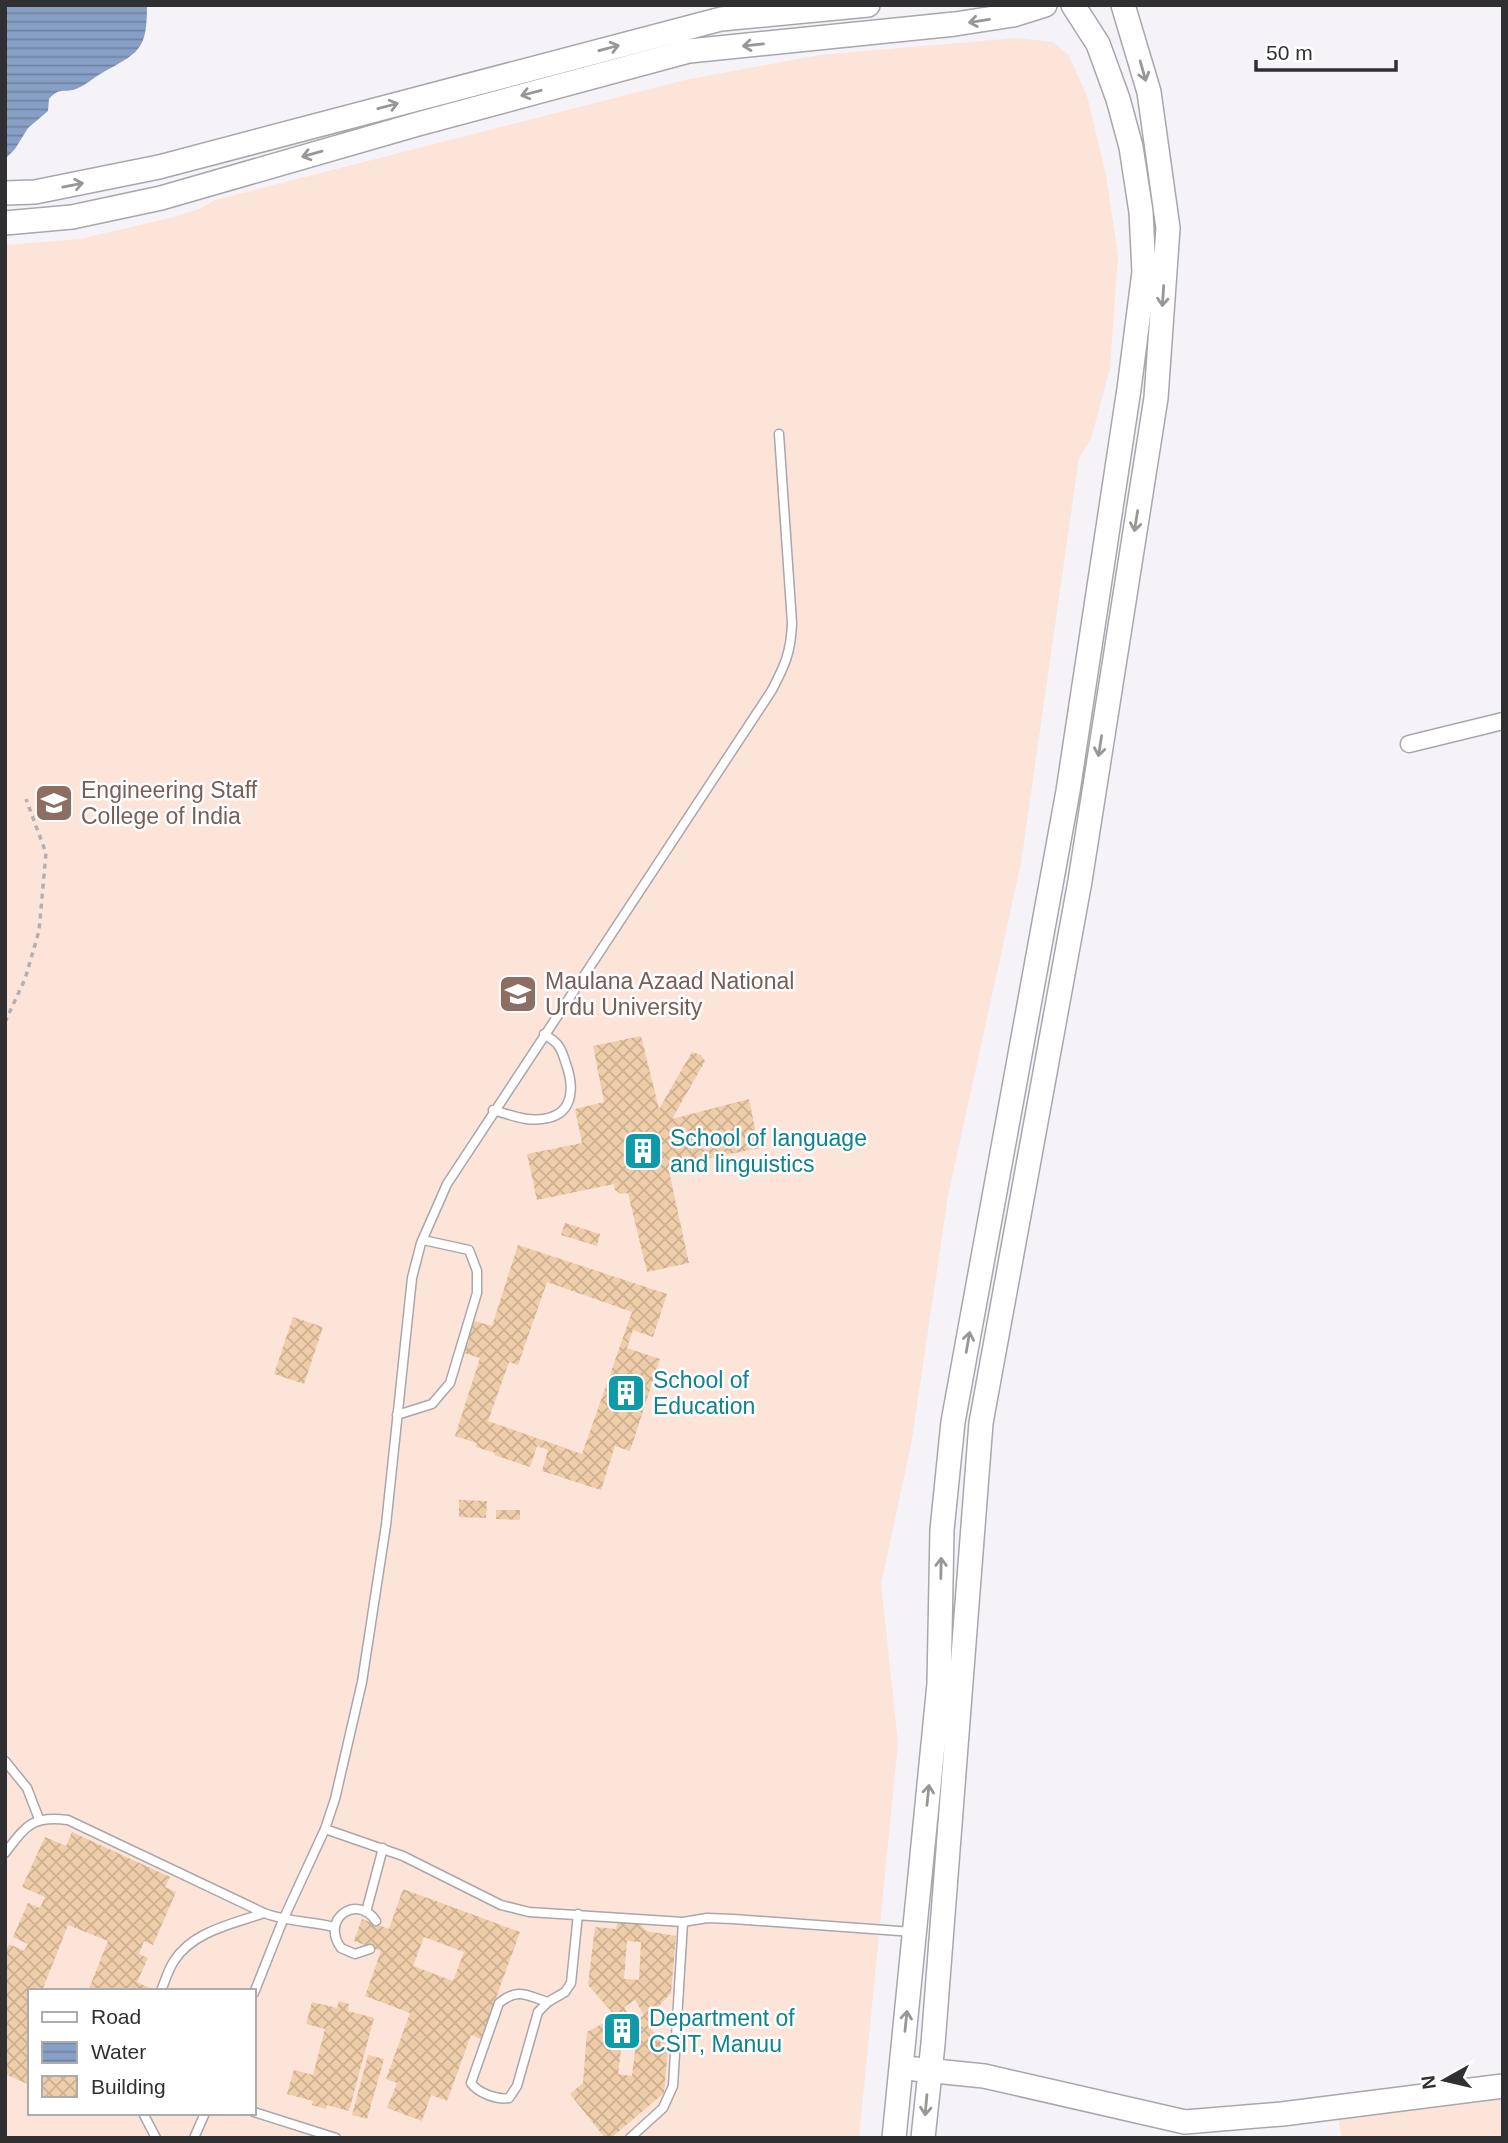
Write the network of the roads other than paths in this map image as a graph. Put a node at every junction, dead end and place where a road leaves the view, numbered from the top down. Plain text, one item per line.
1 (868, 5) edge
2 (1045, 5) edge
3 (1073, 5) edge
4 (1123, 5) edge
5 (5, 193) edge
6 (5, 223) edge
7 (779, 434) dead end
8 (1503, 721) edge
9 (1409, 744) dead end
10 (544, 1034) junction
11 (494, 1110) junction
12 (423, 1240) junction
13 (397, 1415) junction
14 (5, 1761) edge
15 (39, 1819) junction
16 (325, 1829) junction
17 (383, 1848) junction
18 (5, 1853) edge
19 (366, 1912) junction
20 (264, 1913) junction
21 (578, 1914) junction
22 (283, 1920) junction
23 (376, 1921) dead end
24 (683, 1922) junction
25 (334, 1927) junction
26 (914, 1932) junction
27 (370, 1949) dead end
28 (162, 1989) edge
29 (256, 1989) edge
30 (548, 2002) junction
31 (901, 2067) junction
32 (929, 2071) junction
33 (1503, 2086) edge
34 (256, 2113) edge
35 (144, 2115) edge
36 (204, 2115) edge
37 (1204, 2129) edge
38 (156, 2138) edge
39 (194, 2138) edge
40 (336, 2138) edge
41 (630, 2138) edge
42 (894, 2138) edge
43 (923, 2138) edge

5 -> 1 street
2 -> 6 street
26 -> 3 street
4 -> 32 street
7 - 10 lane
8 - 9 street
10 - 11 lane
10 - 11 lane
11 - 12 lane
12 - 13 lane
12 - 13 lane
13 - 16 lane
14 - 15 lane
15 - 18 lane
15 - 20 lane
16 - 17 lane
16 - 22 lane
17 - 19 lane
17 - 21 lane
19 - 23 lane
19 - 25 lane
20 - 22 lane
20 - 28 lane
21 - 24 lane
21 - 30 lane
22 - 25 lane
22 - 29 lane
24 - 26 lane
24 - 41 lane
25 - 27 lane
31 -> 26 street
30 - 30 lane
31 - 32 street
31 - 42 street
32 - 37 street
32 -> 43 street
33 - 37 street
34 - 40 lane
35 - 38 lane
36 - 39 lane

